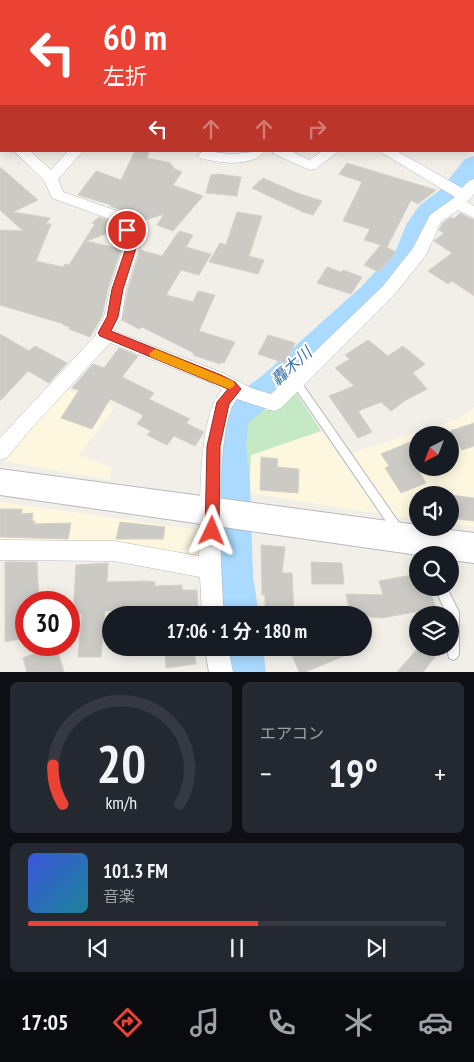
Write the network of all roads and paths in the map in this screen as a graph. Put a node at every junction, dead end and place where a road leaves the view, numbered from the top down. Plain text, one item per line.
1 (22, 152) edge
2 (75, 152) edge
3 (256, 152) edge
4 (281, 152) edge
5 (331, 152) edge
6 (388, 152) edge
7 (205, 155) dead end
8 (51, 178) junction
9 (465, 194) edge
10 (474, 213) edge
11 (107, 335) junction
12 (296, 382) junction
13 (240, 392) junction
14 (0, 452) edge
15 (0, 482) edge
16 (229, 515) junction
17 (409, 544) junction
18 (474, 548) edge
19 (0, 550) edge
20 (210, 568) junction
21 (212, 606) edge
22 (218, 656) edge
23 (221, 672) edge

1 - 8 street
2 - 8 street
3 - 7 street
4 - 5 street
6 - 9 street
8 - 11 street
9 - 10 street
9 - 12 street
11 - 13 street
11 - 14 street
12 - 13 street
12 - 17 lane
13 - 16 street
15 - 16 street
16 - 17 street
16 - 20 street
17 - 18 street
19 - 20 street
20 - 21 street
22 - 23 street

